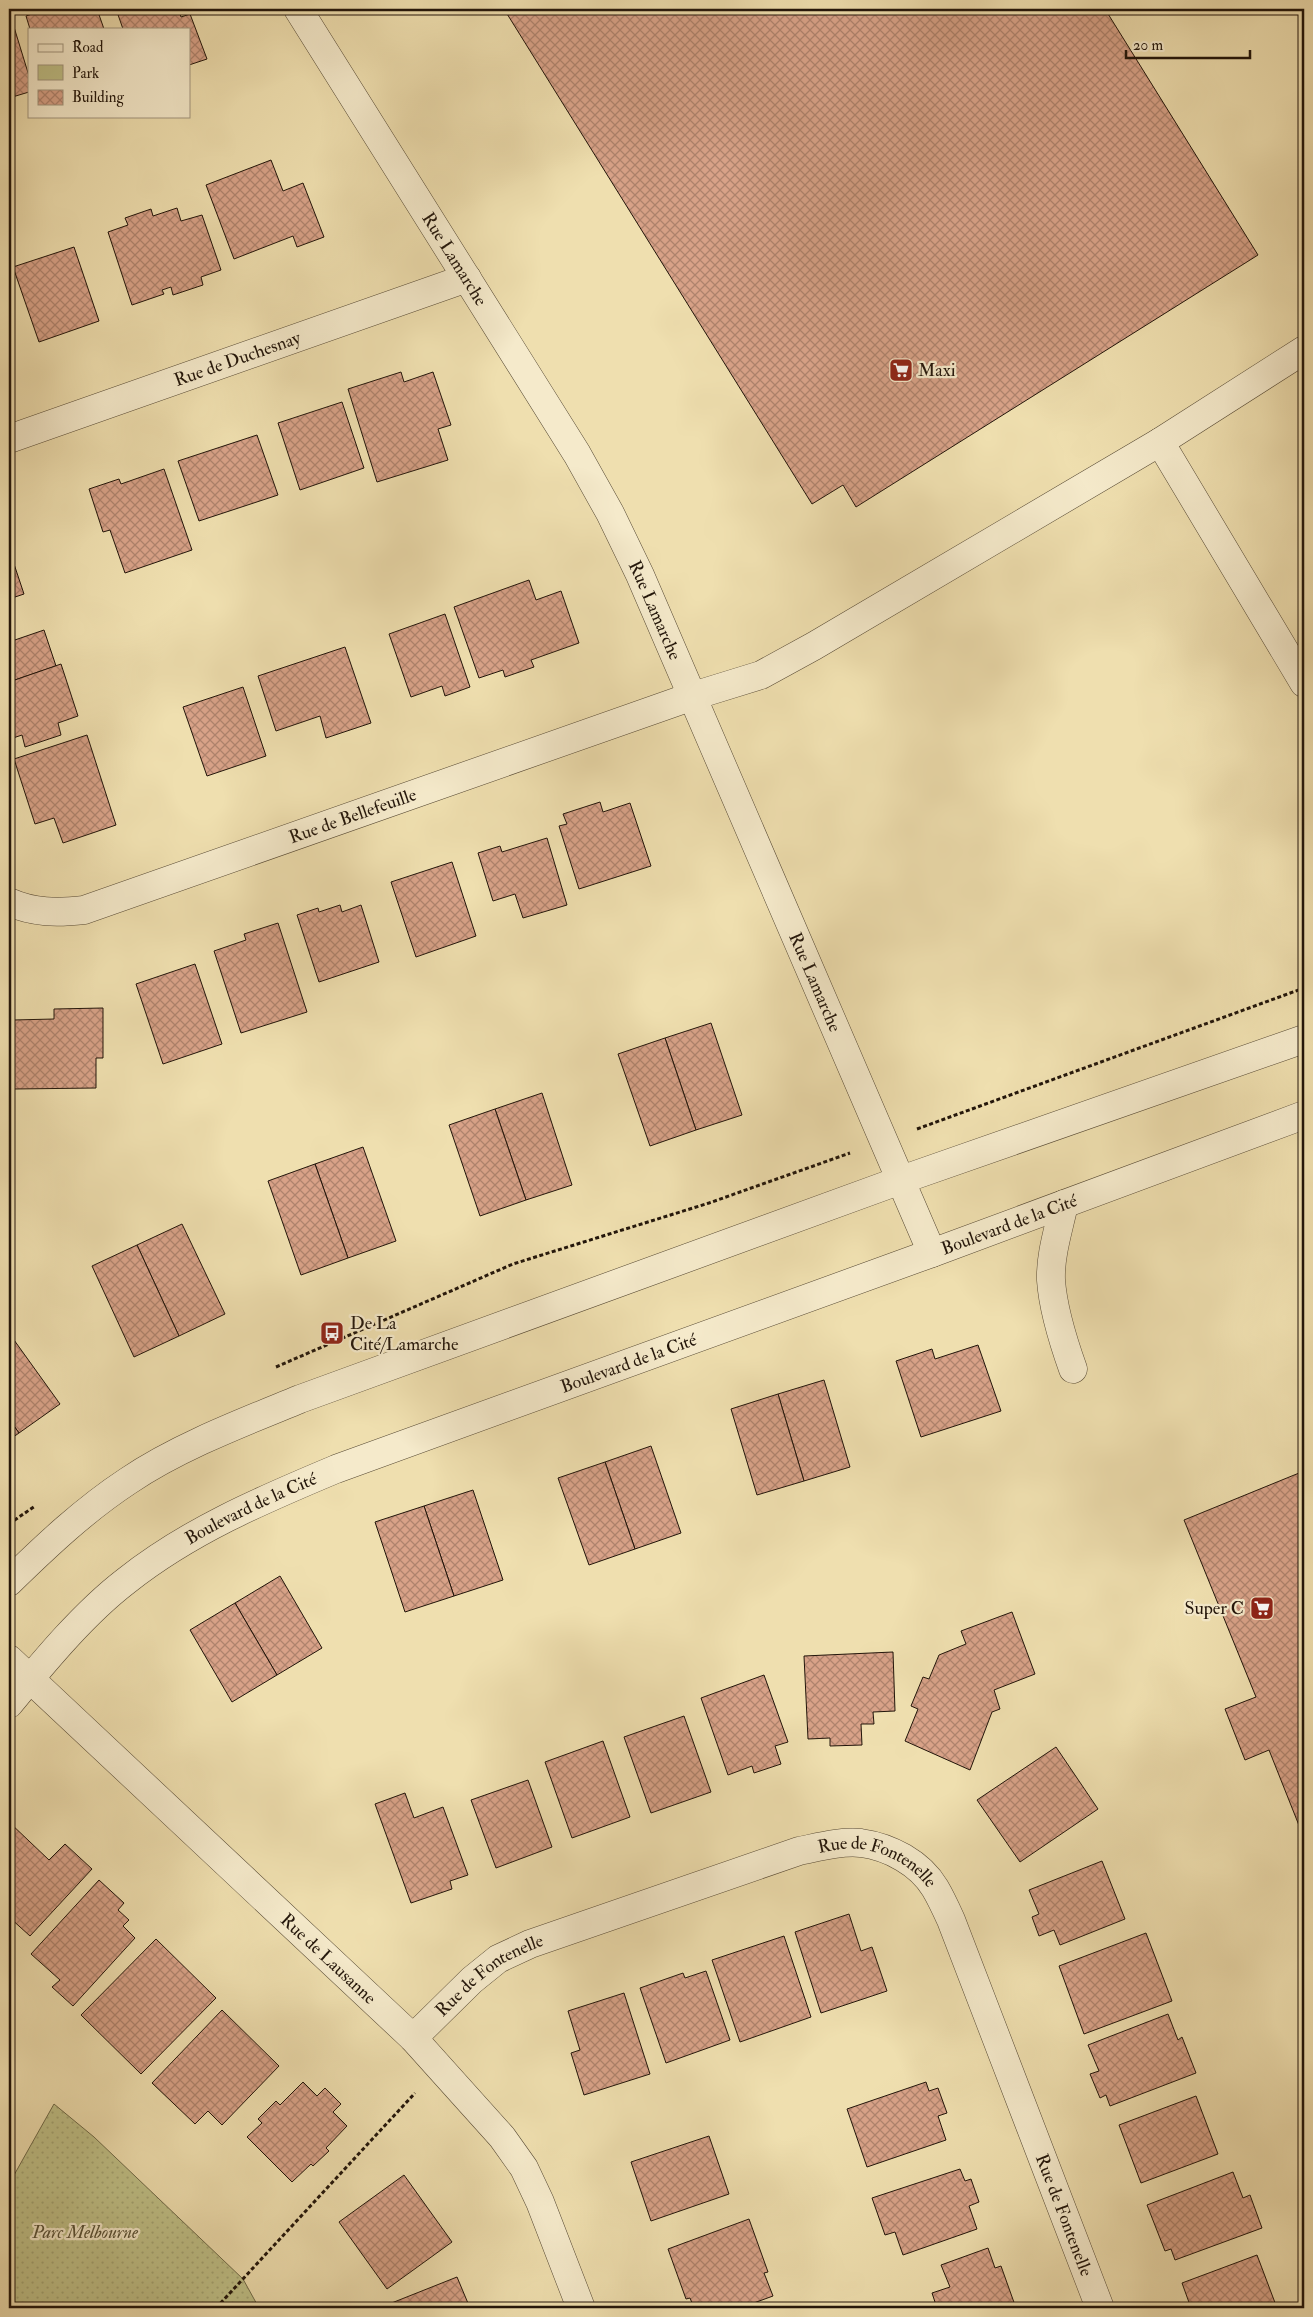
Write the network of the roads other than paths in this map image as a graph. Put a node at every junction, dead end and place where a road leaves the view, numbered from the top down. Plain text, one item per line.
1 (298, 9) edge
2 (466, 278) junction
3 (1304, 350) edge
4 (9, 439) edge
5 (1160, 442) junction
6 (1304, 683) edge
7 (693, 696) junction
8 (9, 902) edge
9 (1304, 1039) edge
10 (1304, 1115) edge
11 (901, 1180) junction
12 (1064, 1204) junction
13 (932, 1253) junction
14 (1073, 1369) dead end
15 (9, 1582) edge
16 (9, 1659) edge
17 (30, 1679) junction
18 (9, 1704) edge
19 (413, 2038) junction
20 (581, 2308) edge
21 (1100, 2308) edge

1 - 2 street, Rue Lamarche
2 - 4 street, Rue de Duchesnay
2 - 7 street, Rue Lamarche
3 - 5 street, Rue de Bellefeuille
5 - 6 street
5 - 7 street, Rue de Bellefeuille
7 - 8 street, Rue de Bellefeuille
7 - 11 street, Rue Lamarche
9 - 11 street
10 - 12 street, Boulevard de la Cité
11 - 13 street, Rue Lamarche
11 - 15 street
12 - 13 street, Boulevard de la Cité
12 - 14 street
13 - 17 street, Boulevard de la Cité
16 - 17 street, Rue de Lausanne
17 - 18 street, Boulevard de la Cité
17 - 19 street, Rue de Lausanne
19 - 20 street, Rue de Lausanne
19 - 21 street, Rue de Fontenelle

